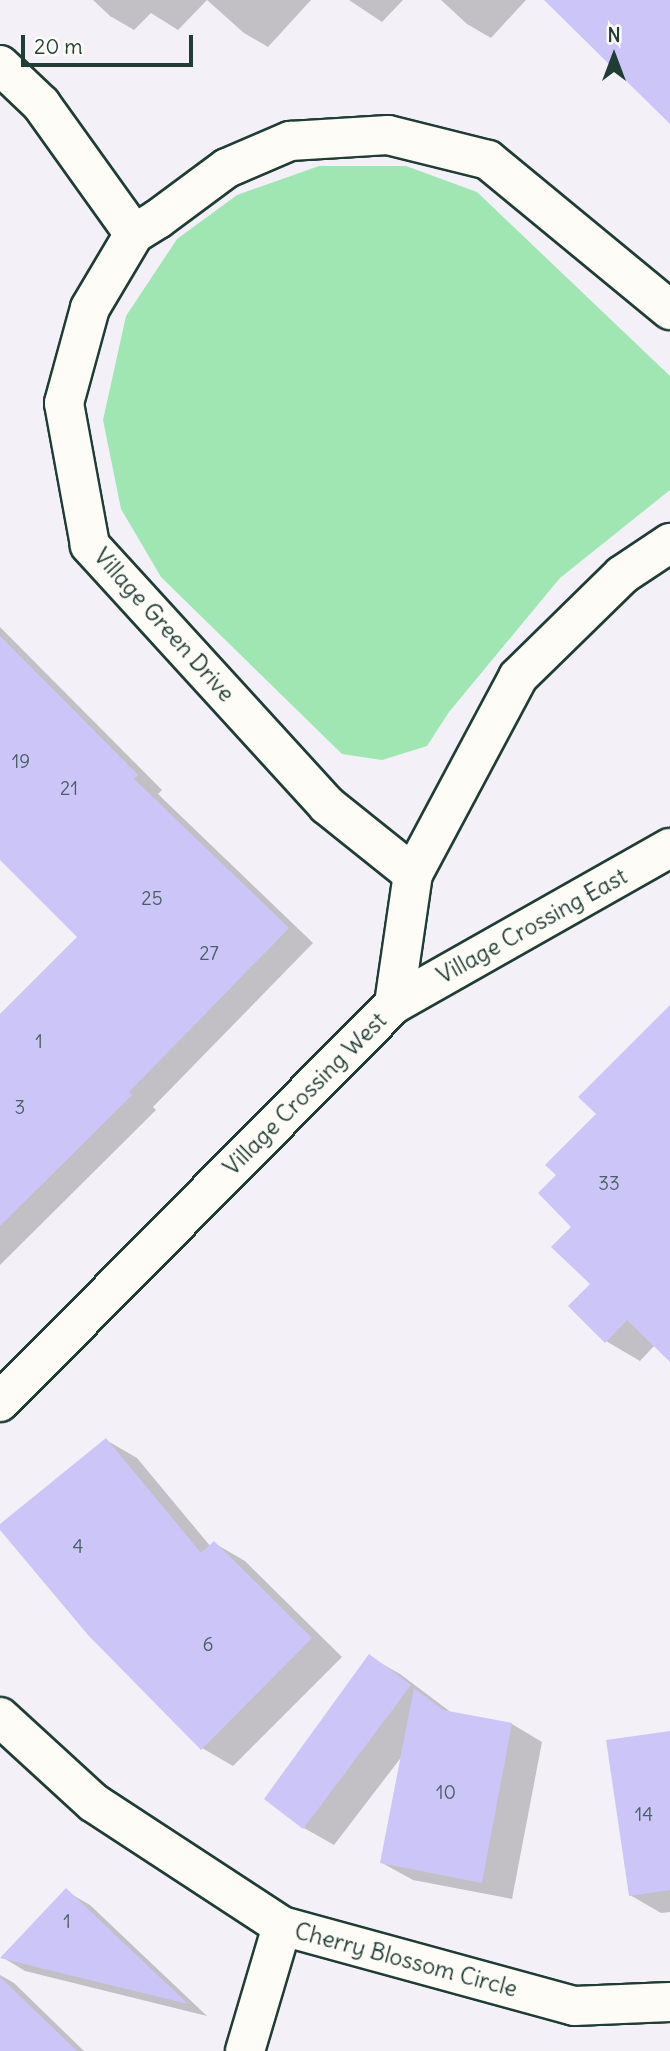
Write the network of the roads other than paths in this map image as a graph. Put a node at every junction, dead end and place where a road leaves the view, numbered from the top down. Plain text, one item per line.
1 (0, 65) edge
2 (134, 234) junction
3 (670, 310) edge
4 (670, 543) edge
5 (670, 848) edge
6 (413, 874) junction
7 (394, 1004) junction
8 (0, 1402) edge
9 (0, 1717) edge
10 (282, 1926) junction
11 (670, 2002) edge
12 (245, 2051) edge

1 - 2 street
2 - 3 street, Village Green Drive
2 - 6 street, Village Green Drive
4 - 6 street, Village Crossing West
5 - 7 street, Village Crossing East
6 - 7 street, Village Crossing West
7 - 8 street, Village Crossing West
9 - 10 street, Cherry Blossom Circle
10 - 11 street, Cherry Blossom Circle
10 - 12 street

